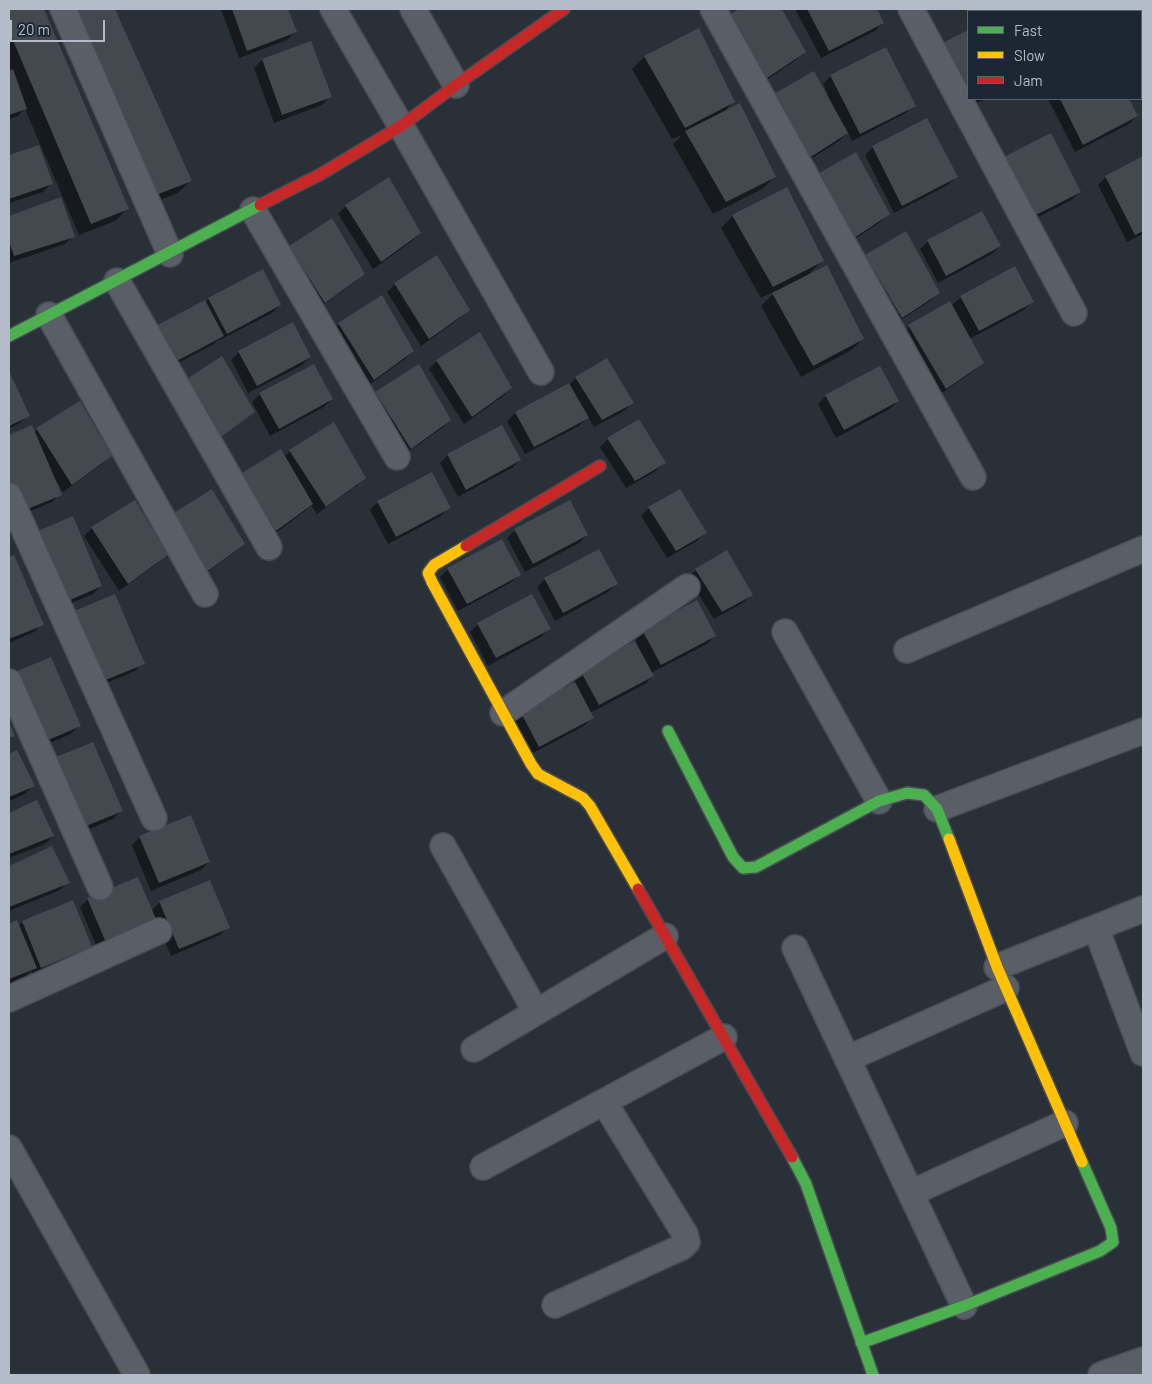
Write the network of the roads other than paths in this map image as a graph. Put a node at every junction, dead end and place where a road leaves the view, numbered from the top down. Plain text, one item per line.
1 (63, 9) edge
2 (333, 9) edge
3 (413, 9) edge
4 (564, 9) edge
5 (713, 9) edge
6 (911, 9) edge
7 (456, 85) junction
8 (402, 126) junction
9 (253, 210) junction
10 (170, 254) junction
11 (116, 281) junction
12 (1074, 312) dead end
13 (49, 315) junction
14 (9, 336) edge
15 (541, 372) dead end
16 (397, 456) dead end
17 (600, 466) dead end
18 (973, 477) dead end
19 (9, 496) edge
20 (269, 547) dead end
21 (1143, 549) edge
22 (687, 588) dead end
23 (205, 594) dead end
24 (785, 632) dead end
25 (907, 650) dead end
26 (9, 682) edge
27 (503, 713) junction
28 (668, 731) dead end
29 (1143, 731) edge
30 (879, 801) junction
31 (937, 809) junction
32 (154, 818) dead end
33 (443, 846) dead end
34 (100, 887) dead end
35 (1143, 909) edge
36 (1096, 928) junction
37 (159, 931) dead end
38 (665, 936) junction
39 (795, 948) dead end
40 (1001, 977) junction
41 (9, 998) edge
42 (536, 1012) junction
43 (724, 1037) junction
44 (474, 1049) dead end
45 (1143, 1053) edge
46 (847, 1059) junction
47 (604, 1102) junction
48 (1065, 1123) junction
49 (9, 1148) edge
50 (483, 1167) dead end
51 (911, 1193) junction
52 (555, 1305) dead end
53 (964, 1306) junction
54 (862, 1343) junction
55 (1143, 1360) edge
56 (137, 1375) edge
57 (873, 1375) edge
58 (1101, 1375) edge

1 - 10 street
2 - 8 street
3 - 7 street
4 - 7 street
5 - 18 street
6 - 12 street
7 - 8 street
8 - 9 street
8 - 15 street
9 - 10 street
9 - 16 street
10 - 11 street
11 - 13 street
11 - 20 street
13 - 14 street
13 - 23 street
17 - 27 street
19 - 32 street
21 - 25 street
22 - 27 street
24 - 30 street
26 - 34 street
27 - 38 street
28 - 30 street
29 - 31 street
30 - 31 street
31 - 40 street
33 - 42 street
35 - 36 street
36 - 40 street
36 - 45 street
37 - 41 street
38 - 42 street
38 - 43 street
39 - 46 street
40 - 46 street
40 - 48 street
42 - 44 street
43 - 47 street
43 - 54 street
46 - 51 street
47 - 50 street
47 - 52 street
48 - 51 street
48 - 53 street
49 - 56 street
51 - 53 street
53 - 54 street
54 - 57 street
55 - 58 street

